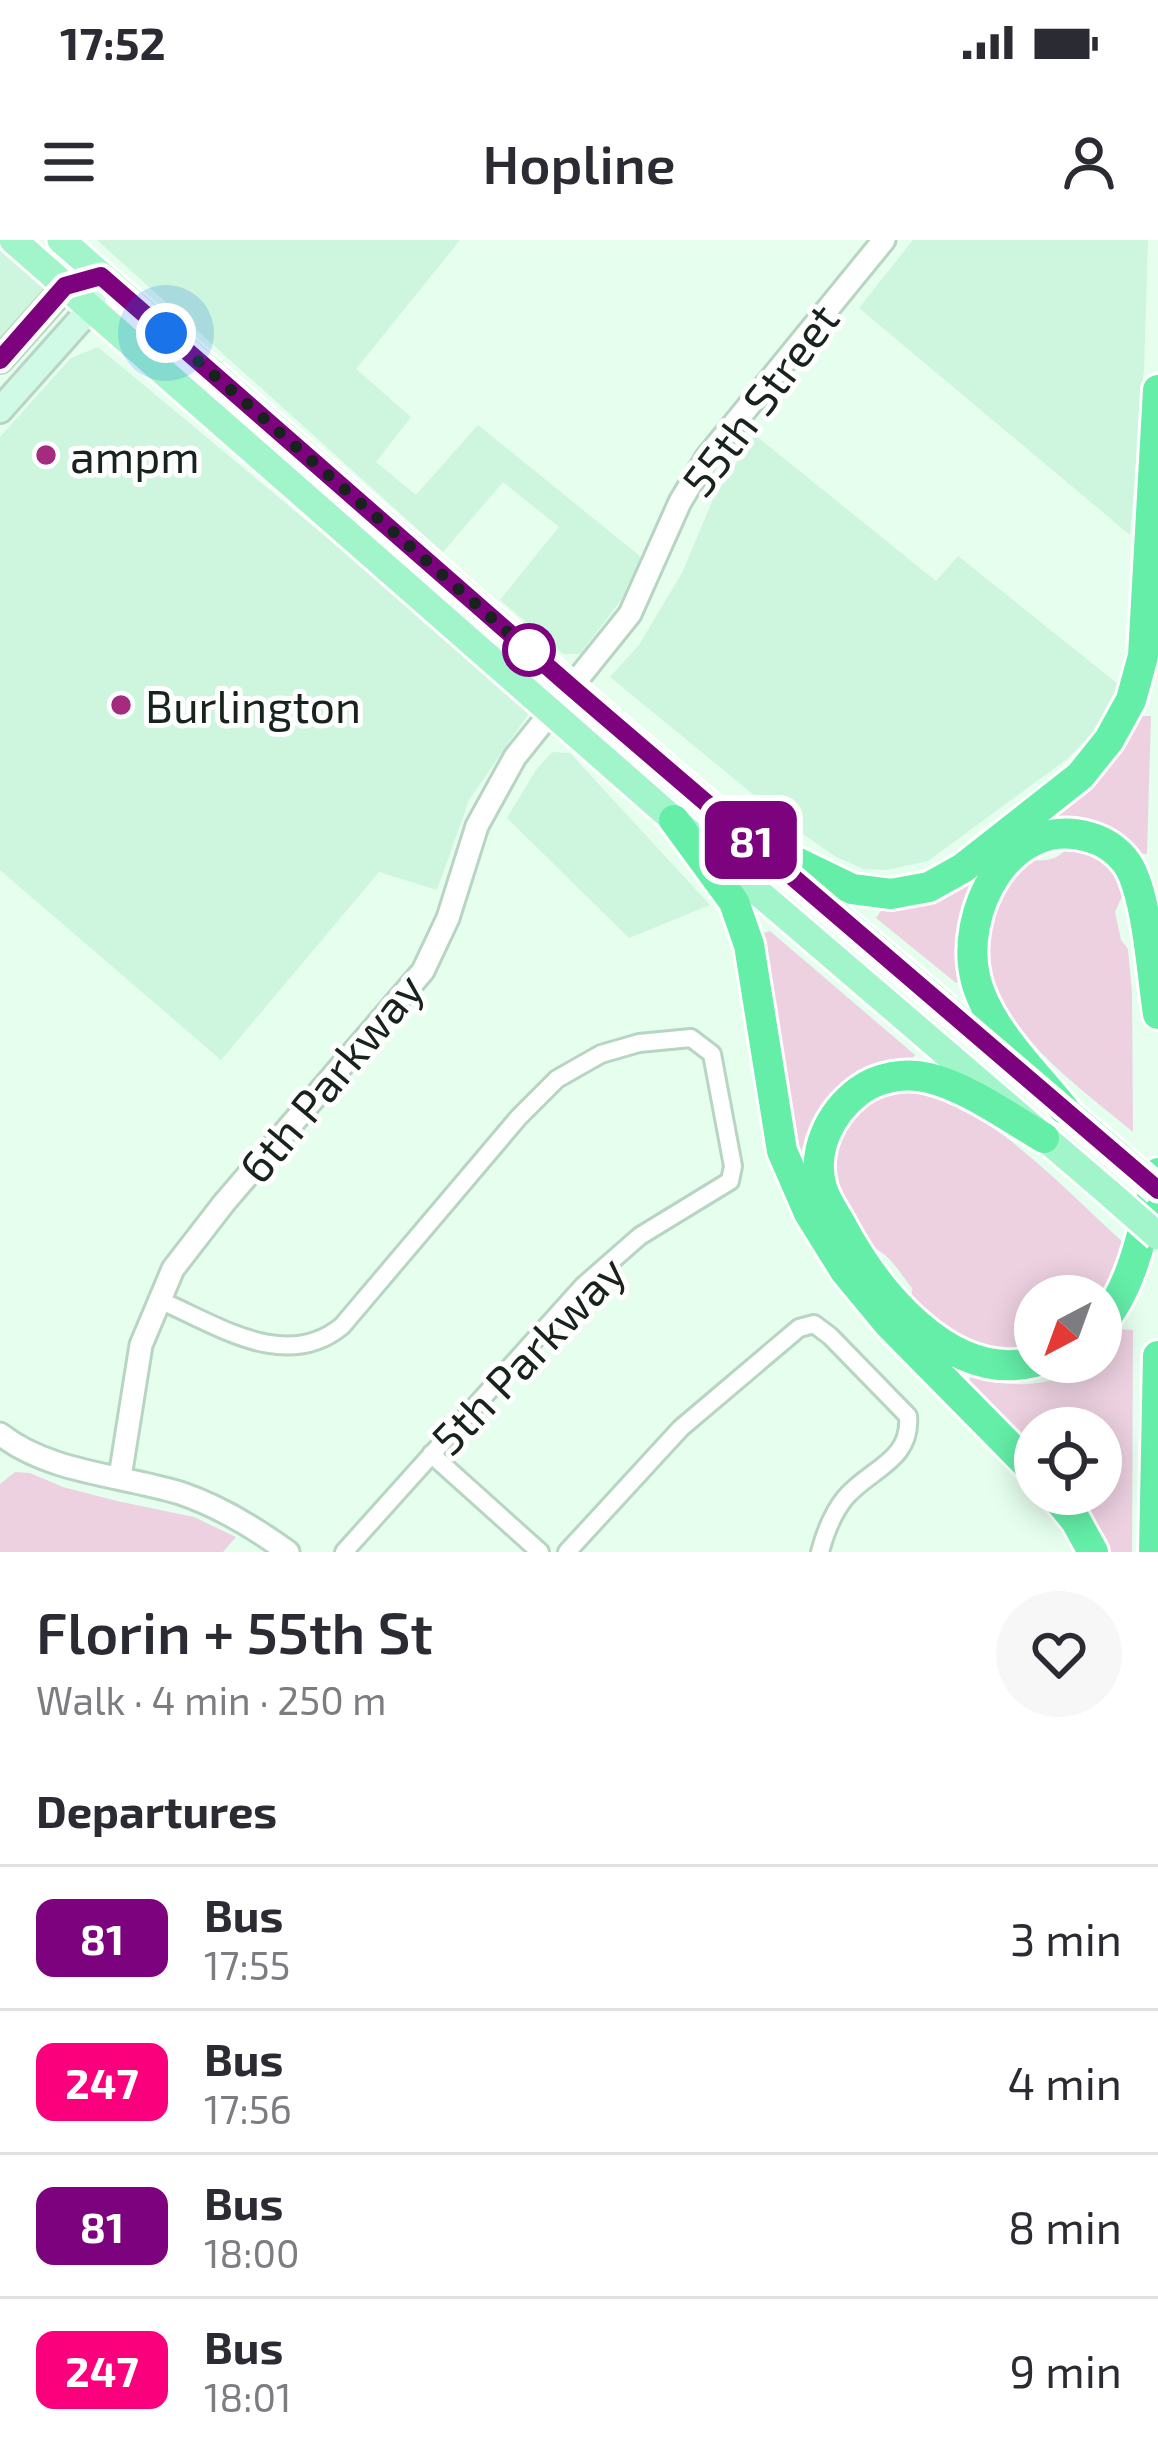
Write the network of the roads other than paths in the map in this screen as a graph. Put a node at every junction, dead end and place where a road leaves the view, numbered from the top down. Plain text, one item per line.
1 (13, 240) edge
2 (61, 240) edge
3 (884, 240) edge
4 (101, 276) junction
5 (65, 286) junction
6 (90, 309) junction
7 (0, 360) edge
8 (1158, 390) edge
9 (0, 410) edge
10 (571, 687) junction
11 (550, 712) junction
12 (674, 820) junction
13 (751, 840) junction
14 (1158, 1014) edge
15 (1064, 1109) junction
16 (1044, 1138) junction
17 (1158, 1173) edge
18 (1158, 1190) edge
19 (1158, 1236) edge
20 (1122, 1291) edge
21 (159, 1300) junction
22 (1158, 1357) edge
23 (1014, 1363) edge
24 (2, 1441) edge
25 (1014, 1451) edge
26 (431, 1454) junction
27 (120, 1478) junction
28 (1071, 1515) edge
29 (288, 1552) edge
30 (344, 1552) edge
31 (540, 1552) edge
32 (567, 1552) edge
33 (820, 1552) edge
34 (1093, 1552) edge
35 (1154, 1552) edge

1 - 5 main road
2 - 4 main road
3 - 10 street, 55th Street
4 - 5 main road
4 - 6 main road
4 - 10 main road
5 - 6 main road
5 - 7 main road
6 - 9 main road
6 - 11 main road
8 - 13 highway
10 - 11 street, 6th Parkway
10 - 13 main road
11 - 12 main road
11 - 21 street, 6th Parkway
12 - 16 main road
12 - 25 highway
13 - 15 main road
14 - 15 highway
15 - 18 main road, bridge
16 - 19 main road, bridge
16 - 23 highway
17 - 20 highway
21 - 26 street, 5th Parkway
21 - 27 street, 6th Parkway
22 - 35 highway
24 - 27 street
26 - 30 street, 5th Parkway
26 - 31 street
27 - 29 street
28 - 34 highway
32 - 33 street

